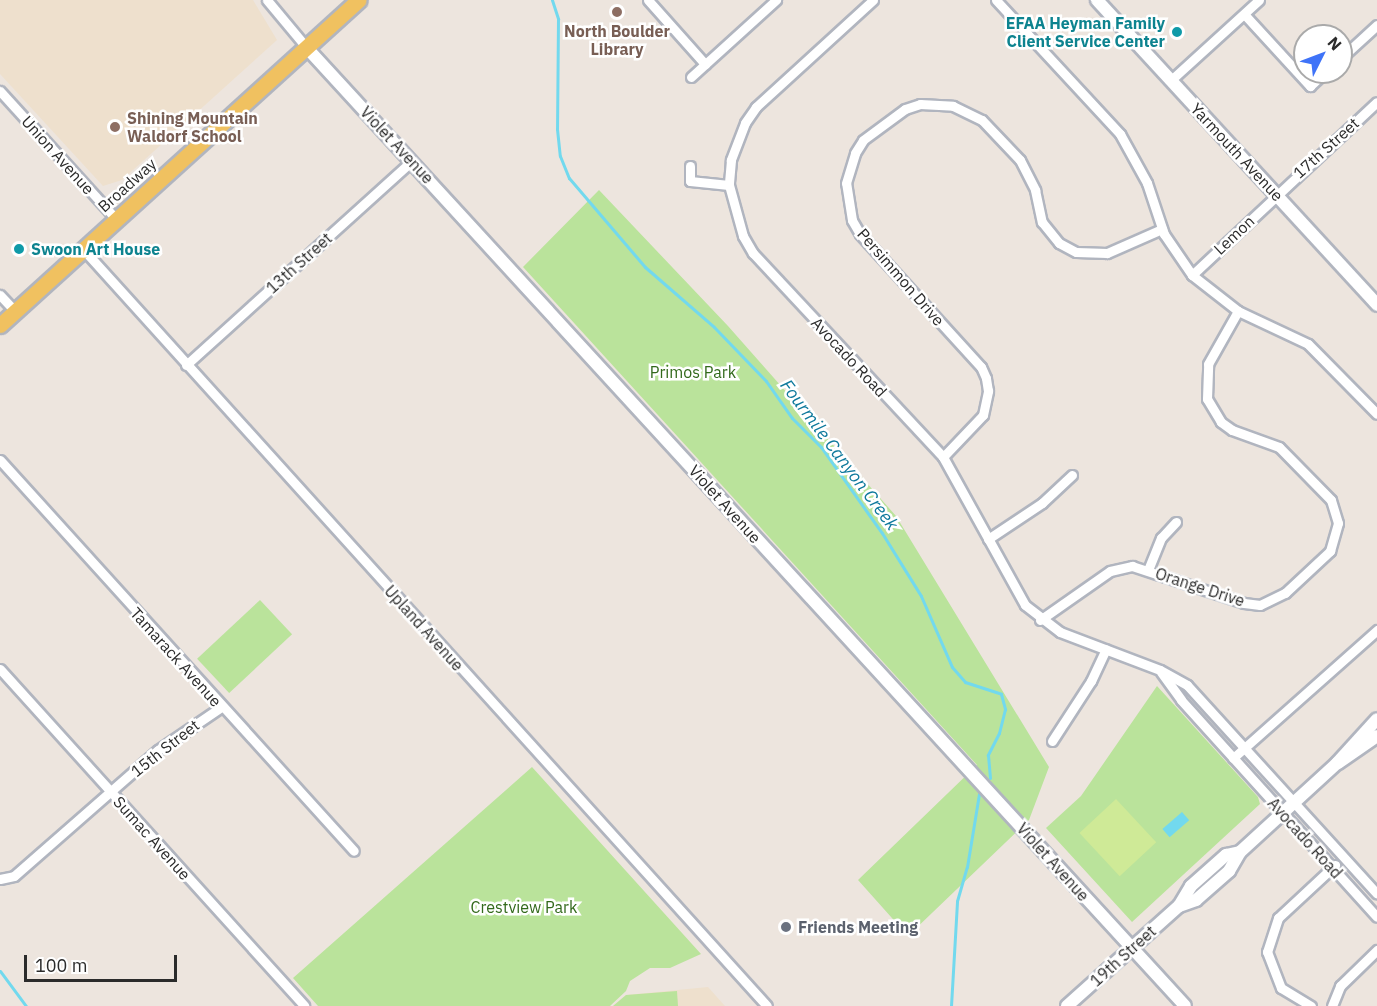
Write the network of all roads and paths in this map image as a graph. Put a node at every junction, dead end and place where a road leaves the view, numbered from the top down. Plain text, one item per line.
1 (267, 0) edge
2 (359, 0) edge
3 (648, 0) edge
4 (873, 0) edge
5 (996, 0) edge
6 (1097, 0) edge
7 (1259, 0) edge
8 (771, 2) edge
9 (1244, 14) junction
10 (1377, 25) edge
11 (1353, 47) edge
12 (307, 48) junction
13 (705, 64) junction
14 (1293, 67) edge
15 (691, 76) dead end
16 (1170, 80) junction
17 (0, 91) edge
18 (1377, 102) edge
19 (412, 161) junction
20 (690, 166) dead end
21 (729, 185) junction
22 (1276, 195) junction
23 (116, 219) junction
24 (1162, 229) junction
25 (83, 249) junction
26 (1192, 275) junction
27 (0, 295) edge
28 (1377, 305) edge
29 (15, 311) junction
30 (1238, 311) junction
31 (0, 325) edge
32 (186, 365) junction
33 (1377, 414) edge
34 (943, 457) junction
35 (0, 460) edge
36 (1072, 475) dead end
37 (1176, 522) dead end
38 (987, 539) junction
39 (1148, 570) junction
40 (1040, 620) junction
41 (1377, 630) edge
42 (1106, 649) junction
43 (0, 669) edge
44 (1160, 670) junction
45 (221, 707) junction
46 (1377, 719) edge
47 (1377, 736) edge
48 (1052, 741) dead end
49 (1245, 748) junction
50 (1233, 758) junction
51 (1337, 764) junction
52 (111, 792) junction
53 (1295, 802) junction
54 (1283, 813) junction
55 (354, 851) dead end
56 (1344, 857) junction
57 (1332, 867) junction
58 (0, 879) edge
59 (1377, 894) edge
60 (1377, 917) edge
61 (1132, 948) junction
62 (1377, 950) edge
63 (304, 1006) edge
64 (767, 1006) edge
65 (1067, 1006) edge
66 (1185, 1006) edge
67 (1311, 1006) edge
68 (1332, 1006) edge

1 - 12 street, Violet Avenue
2 - 12 main road, Broadway
3 - 13 street
4 - 21 street, Avocado Road
5 - 24 street
6 - 16 street, Yarmouth Avenue
7 - 9 street
8 - 13 street
9 - 14 street
9 - 16 street
10 - 11 street
12 - 19 street, Violet Avenue
12 - 23 main road, Broadway
13 - 15 street
16 - 22 street, Yarmouth Avenue
17 - 23 street, Union Avenue
18 - 22 street, 17th Street
19 - 32 street, 13th Street
19 - 61 street, Violet Avenue
20 - 21 street
21 - 34 street, Avocado Road
22 - 26 street, Lemon
22 - 28 street, Yarmouth Avenue
23 - 25 main road, Broadway
24 - 26 street
24 - 34 street, Persimmon Drive
25 - 29 main road, Broadway
25 - 32 street, Upland Avenue
26 - 30 street
27 - 29 street
29 - 31 main road, Broadway
30 - 33 street
30 - 39 street, Orange Drive
32 - 64 street, Upland Avenue
34 - 38 street, Avocado Road
35 - 45 street, Tamarack Avenue
36 - 38 street
37 - 39 street
38 - 40 street, Avocado Road
39 - 40 street, Orange Drive
40 - 42 street, Avocado Road
41 - 49 street
42 - 44 street, Avocado Road
42 - 48 street
43 - 52 street, Sumac Avenue
44 - 49 street, Avocado Road
44 - 50 street, Avocado Road
45 - 52 street, 15th Street
45 - 55 street, Tamarack Avenue
46 - 51 street, 19th Street
47 - 51 street, 19th Street
49 - 50 street
49 - 53 street, Avocado Road
50 - 54 street, Avocado Road
51 - 53 street, 19th Street
52 - 58 street, 15th Street
52 - 63 street, Sumac Avenue
53 - 54 street, 19th Street
53 - 56 street, Avocado Road
54 - 57 street, Avocado Road
54 - 61 street, 19th Street
56 - 57 street
56 - 59 street, Avocado Road
57 - 60 street, Avocado Road
57 - 67 street
61 - 65 street, 19th Street
61 - 66 street, Violet Avenue
62 - 68 street

